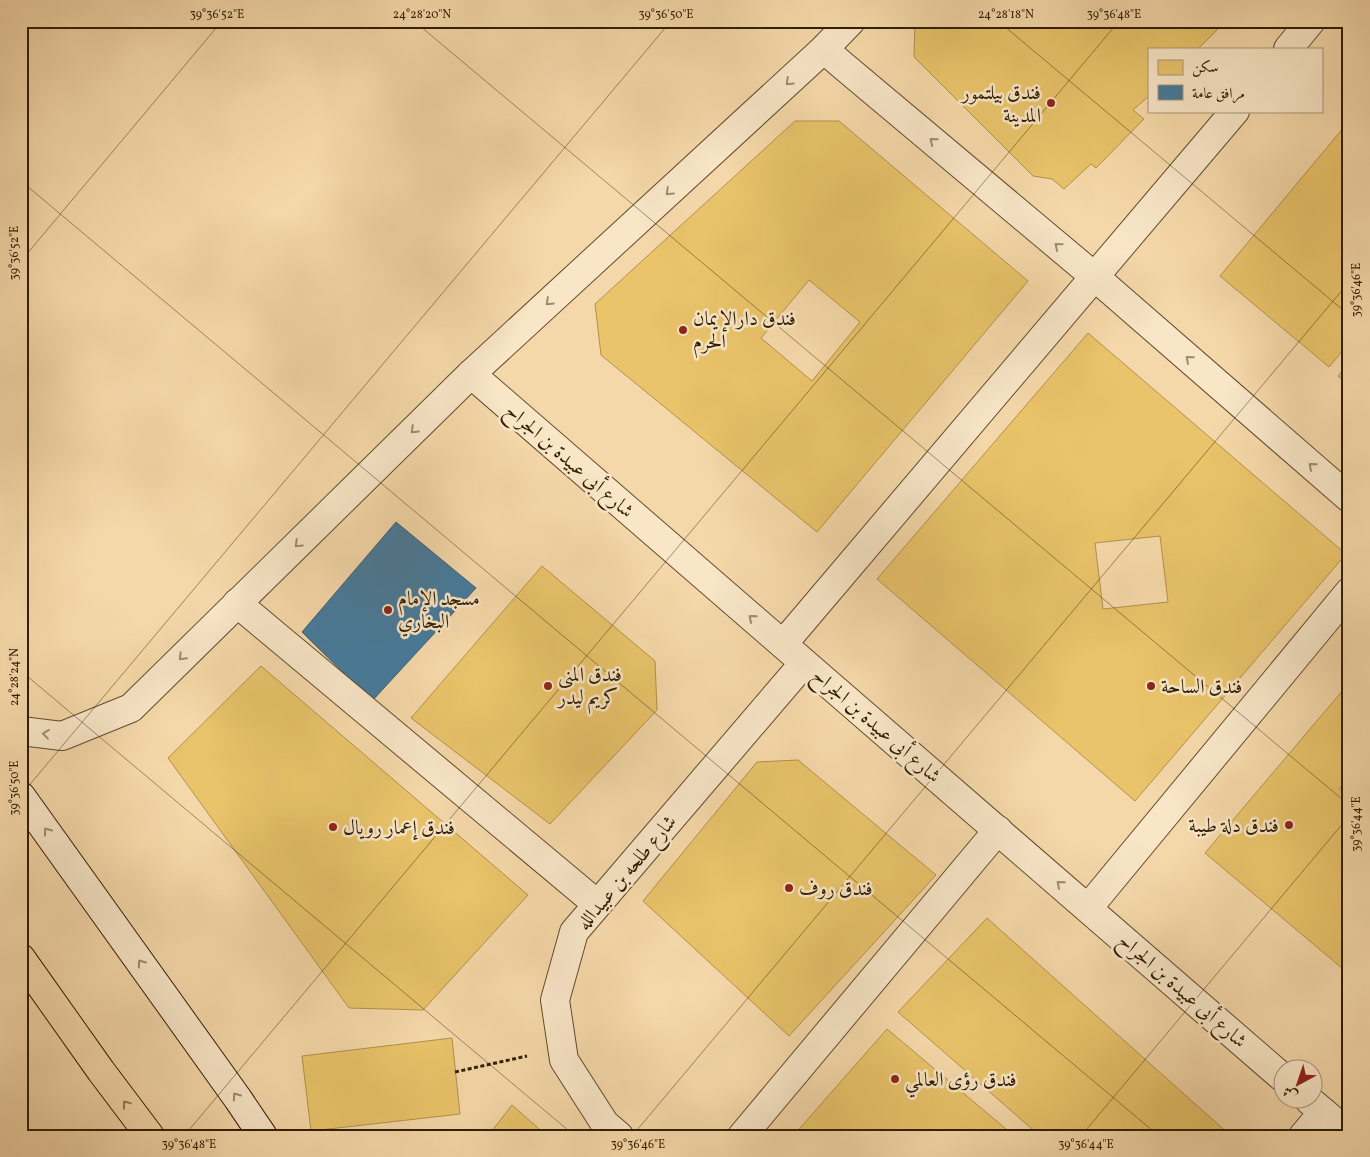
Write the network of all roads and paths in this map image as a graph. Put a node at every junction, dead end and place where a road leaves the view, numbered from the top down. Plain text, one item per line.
1 (852, 21) edge
2 (1311, 21) edge
3 (1289, 48) edge
4 (824, 49) junction
5 (1234, 112) edge
6 (1096, 277) junction
7 (470, 374) junction
8 (1349, 498) edge
9 (1349, 592) edge
10 (238, 603) junction
11 (783, 644) junction
12 (804, 663) junction
13 (21, 731) edge
14 (21, 796) edge
15 (998, 830) junction
16 (598, 904) junction
17 (1088, 908) junction
18 (21, 958) edge
19 (562, 1049) junction
20 (1272, 1067) edge
21 (455, 1072) dead end
22 (1314, 1110) edge
23 (1321, 1110) edge
24 (1349, 1134) edge
25 (150, 1136) edge
26 (263, 1136) edge
27 (619, 1136) edge
28 (742, 1136) edge
29 (1303, 1136) edge

1 - 4 street
2 - 3 street
6 -> 4 street
4 -> 7 street
5 - 6 street
8 -> 6 street
6 - 11 street
7 -> 10 street
11 -> 7 street, شارع أبى عبيدة بن الجراح
9 - 17 street
10 -> 13 street
10 - 16 street
11 - 12 street, شارع أبى عبيدة بن الجراح
12 - 15 street, شارع أبى عبيدة بن الجراح
12 - 16 street, شارع طلحه بن عبيدالله
26 -> 14 street
17 -> 15 street, شارع أبى عبيدة بن الجراح
15 - 28 street
16 - 19 street, شارع طلحه بن عبيدالله
17 - 20 street, شارع أبى عبيدة بن الجراح
25 -> 18 highway
19 - 21 path
19 - 27 street, شارع طلحه بن عبيدالله
22 - 29 street
23 - 24 street

